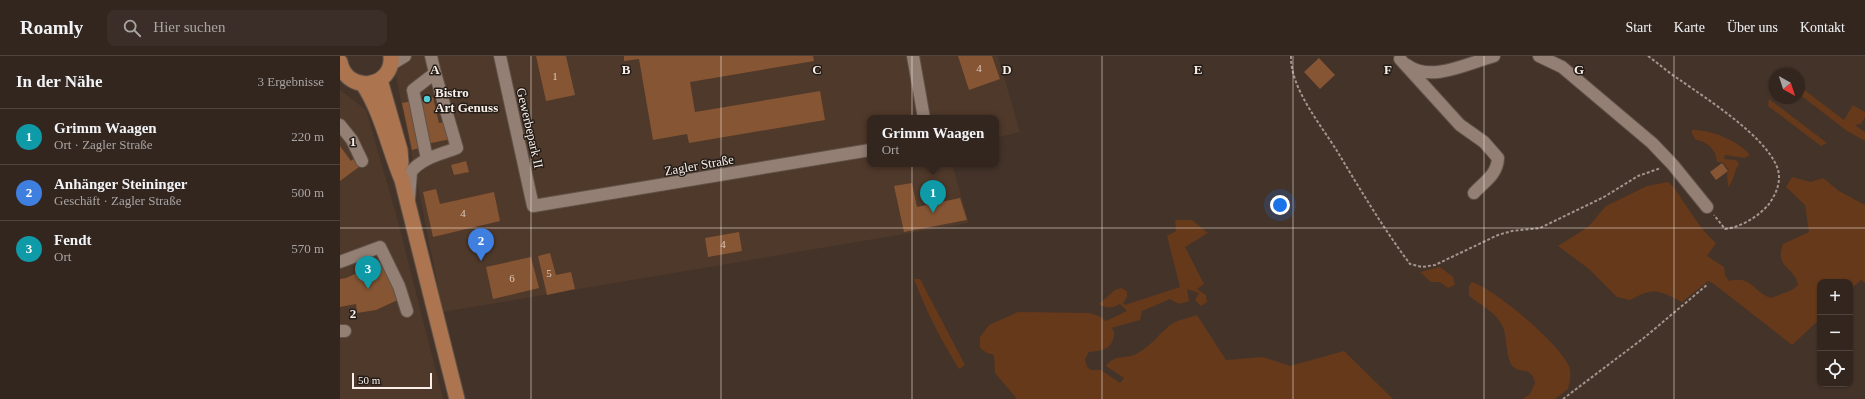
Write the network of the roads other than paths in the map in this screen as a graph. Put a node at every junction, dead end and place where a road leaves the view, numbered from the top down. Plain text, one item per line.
1 (405, 56) edge
2 (431, 56) edge
3 (500, 56) edge
4 (913, 56) edge
5 (1494, 56) edge
6 (1539, 56) edge
7 (1398, 58) edge
8 (391, 61) edge
9 (341, 67) edge
10 (435, 73) junction
11 (380, 80) junction
12 (364, 84) junction
13 (923, 115) edge
14 (340, 125) edge
15 (867, 150) edge
16 (427, 159) junction
17 (362, 161) dead end
18 (402, 180) junction
19 (1474, 193) dead end
20 (408, 204) junction
21 (533, 206) joint
22 (1707, 207) road end
23 (340, 262) edge
24 (407, 311) dead end
25 (457, 399) edge

1 - 8 street
2 - 10 street
3 - 21 street, Gewerbepark II
4 - 13 street
5 - 7 street
6 - 22 street
7 - 19 street
8 - 11 main road
9 - 12 main road
10 - 16 street
10 - 16 street
11 - 12 main road
11 - 18 main road
12 - 18 main road
14 - 17 street
15 - 21 street, Zagler Straße
16 - 20 street
18 - 20 main road
20 - 25 main road
23 - 24 street

